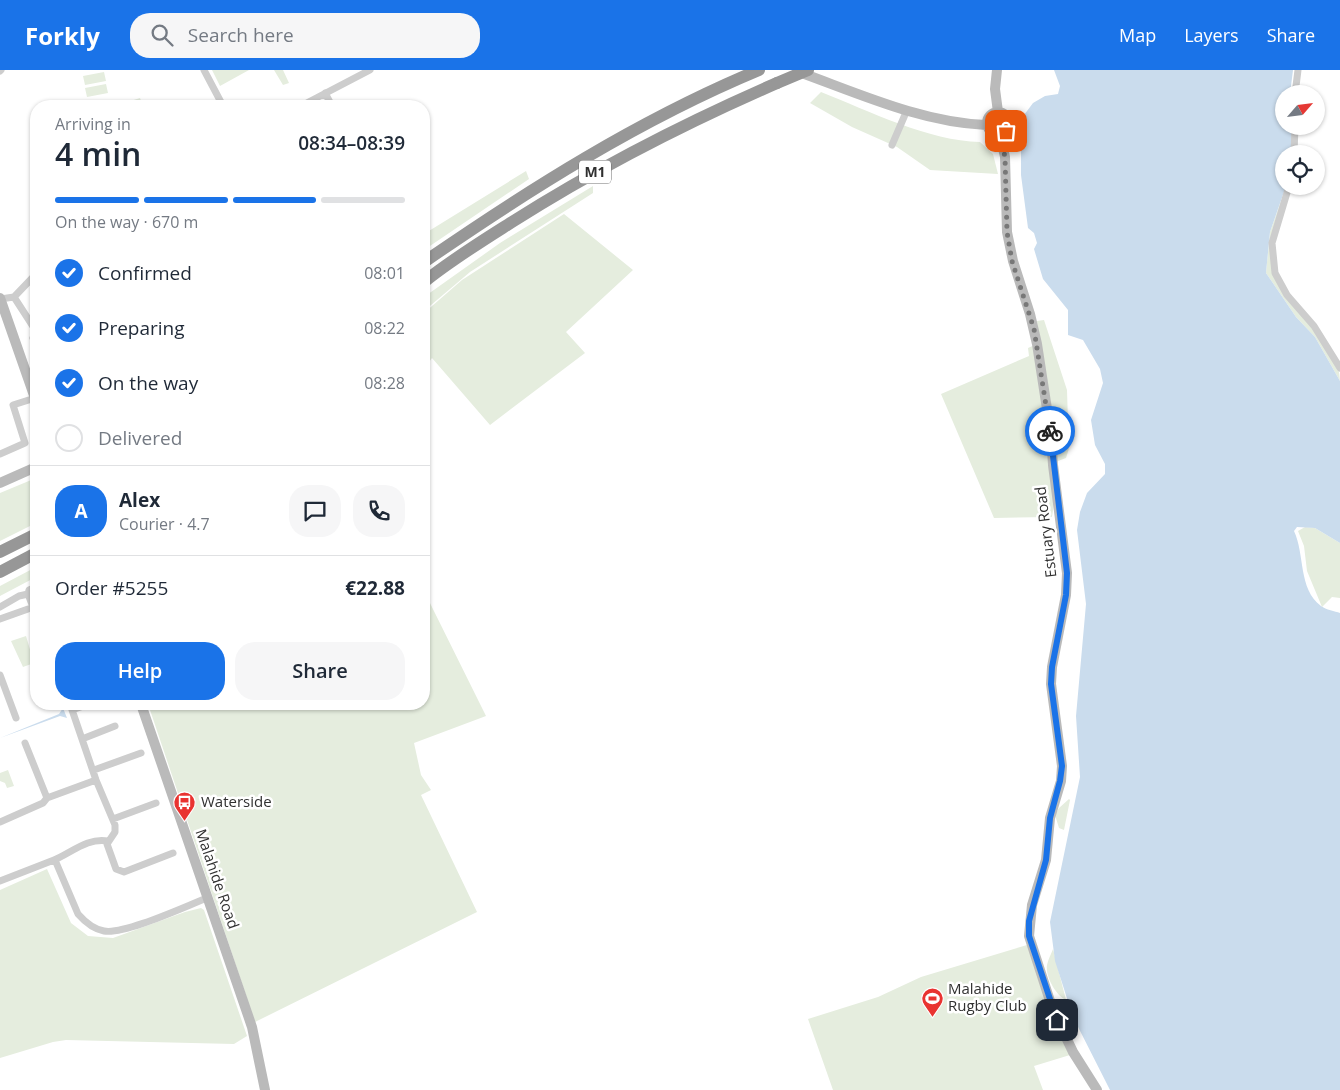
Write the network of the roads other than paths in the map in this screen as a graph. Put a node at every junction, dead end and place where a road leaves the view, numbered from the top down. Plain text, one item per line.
1 (204, 70) edge
2 (370, 70) edge
3 (794, 70) edge
4 (808, 70) edge
5 (997, 70) edge
6 (1298, 70) edge
7 (754, 72) edge
8 (1296, 85) edge
9 (325, 93) junction
10 (220, 100) edge
11 (312, 100) edge
12 (329, 100) edge
13 (907, 110) junction
14 (998, 112) junction
15 (986, 125) junction
16 (1000, 135) junction
17 (892, 145) dead end
18 (1286, 195) edge
19 (430, 258) edge
20 (430, 278) edge
21 (30, 280) edge
22 (14, 297) junction
23 (0, 298) edge
24 (30, 326) edge
25 (1340, 368) edge
26 (30, 382) edge
27 (30, 400) edge
28 (0, 454) edge
29 (30, 470) edge
30 (0, 483) edge
31 (30, 537) edge
32 (0, 552) edge
33 (30, 557) edge
34 (0, 572) edge
35 (30, 590) edge
36 (28, 594) junction
37 (30, 599) edge
38 (2, 605) edge
39 (28, 609) dead end
40 (8, 616) junction
41 (0, 619) edge
42 (0, 674) edge
43 (72, 710) edge
44 (140, 710) edge
45 (16, 718) dead end
46 (115, 726) dead end
47 (82, 739) junction
48 (25, 743) dead end
49 (141, 753) dead end
50 (94, 770) junction
51 (96, 780) junction
52 (47, 798) junction
53 (156, 803) dead end
54 (113, 820) junction
55 (0, 822) edge
56 (108, 841) junction
57 (173, 853) dead end
58 (55, 860) junction
59 (0, 881) edge
60 (207, 898) junction
61 (265, 1090) edge
62 (1098, 1090) edge

1 - 10 street
2 - 9 street
3 - 13 street
4 - 20 highway, M1, bridge
5 - 14 street
6 - 8 street
7 - 19 highway, M1
9 - 11 street
9 - 12 street
13 - 15 street
13 - 17 street
14 - 15 street
14 - 16 street
15 - 16 street
16 - 62 street, Estuary Road
18 - 25 street
21 - 22 street
22 - 23 street
22 - 24 street
23 - 26 street
27 - 28 street
29 - 30 street
31 - 32 highway
33 - 34 highway
35 - 36 street
36 - 37 street
36 - 38 street
38 - 40 street
39 - 40 street
40 - 41 street
42 - 45 street
43 - 47 street
44 - 60 street, Malahide Road
46 - 47 street
47 - 50 street
48 - 52 street
49 - 50 street
50 - 51 street
51 - 52 street
51 - 54 street
52 - 55 street
53 - 54 street
54 - 56 street
56 - 57 street
56 - 58 street
58 - 59 street
58 - 60 street
60 - 61 street, Malahide Road

